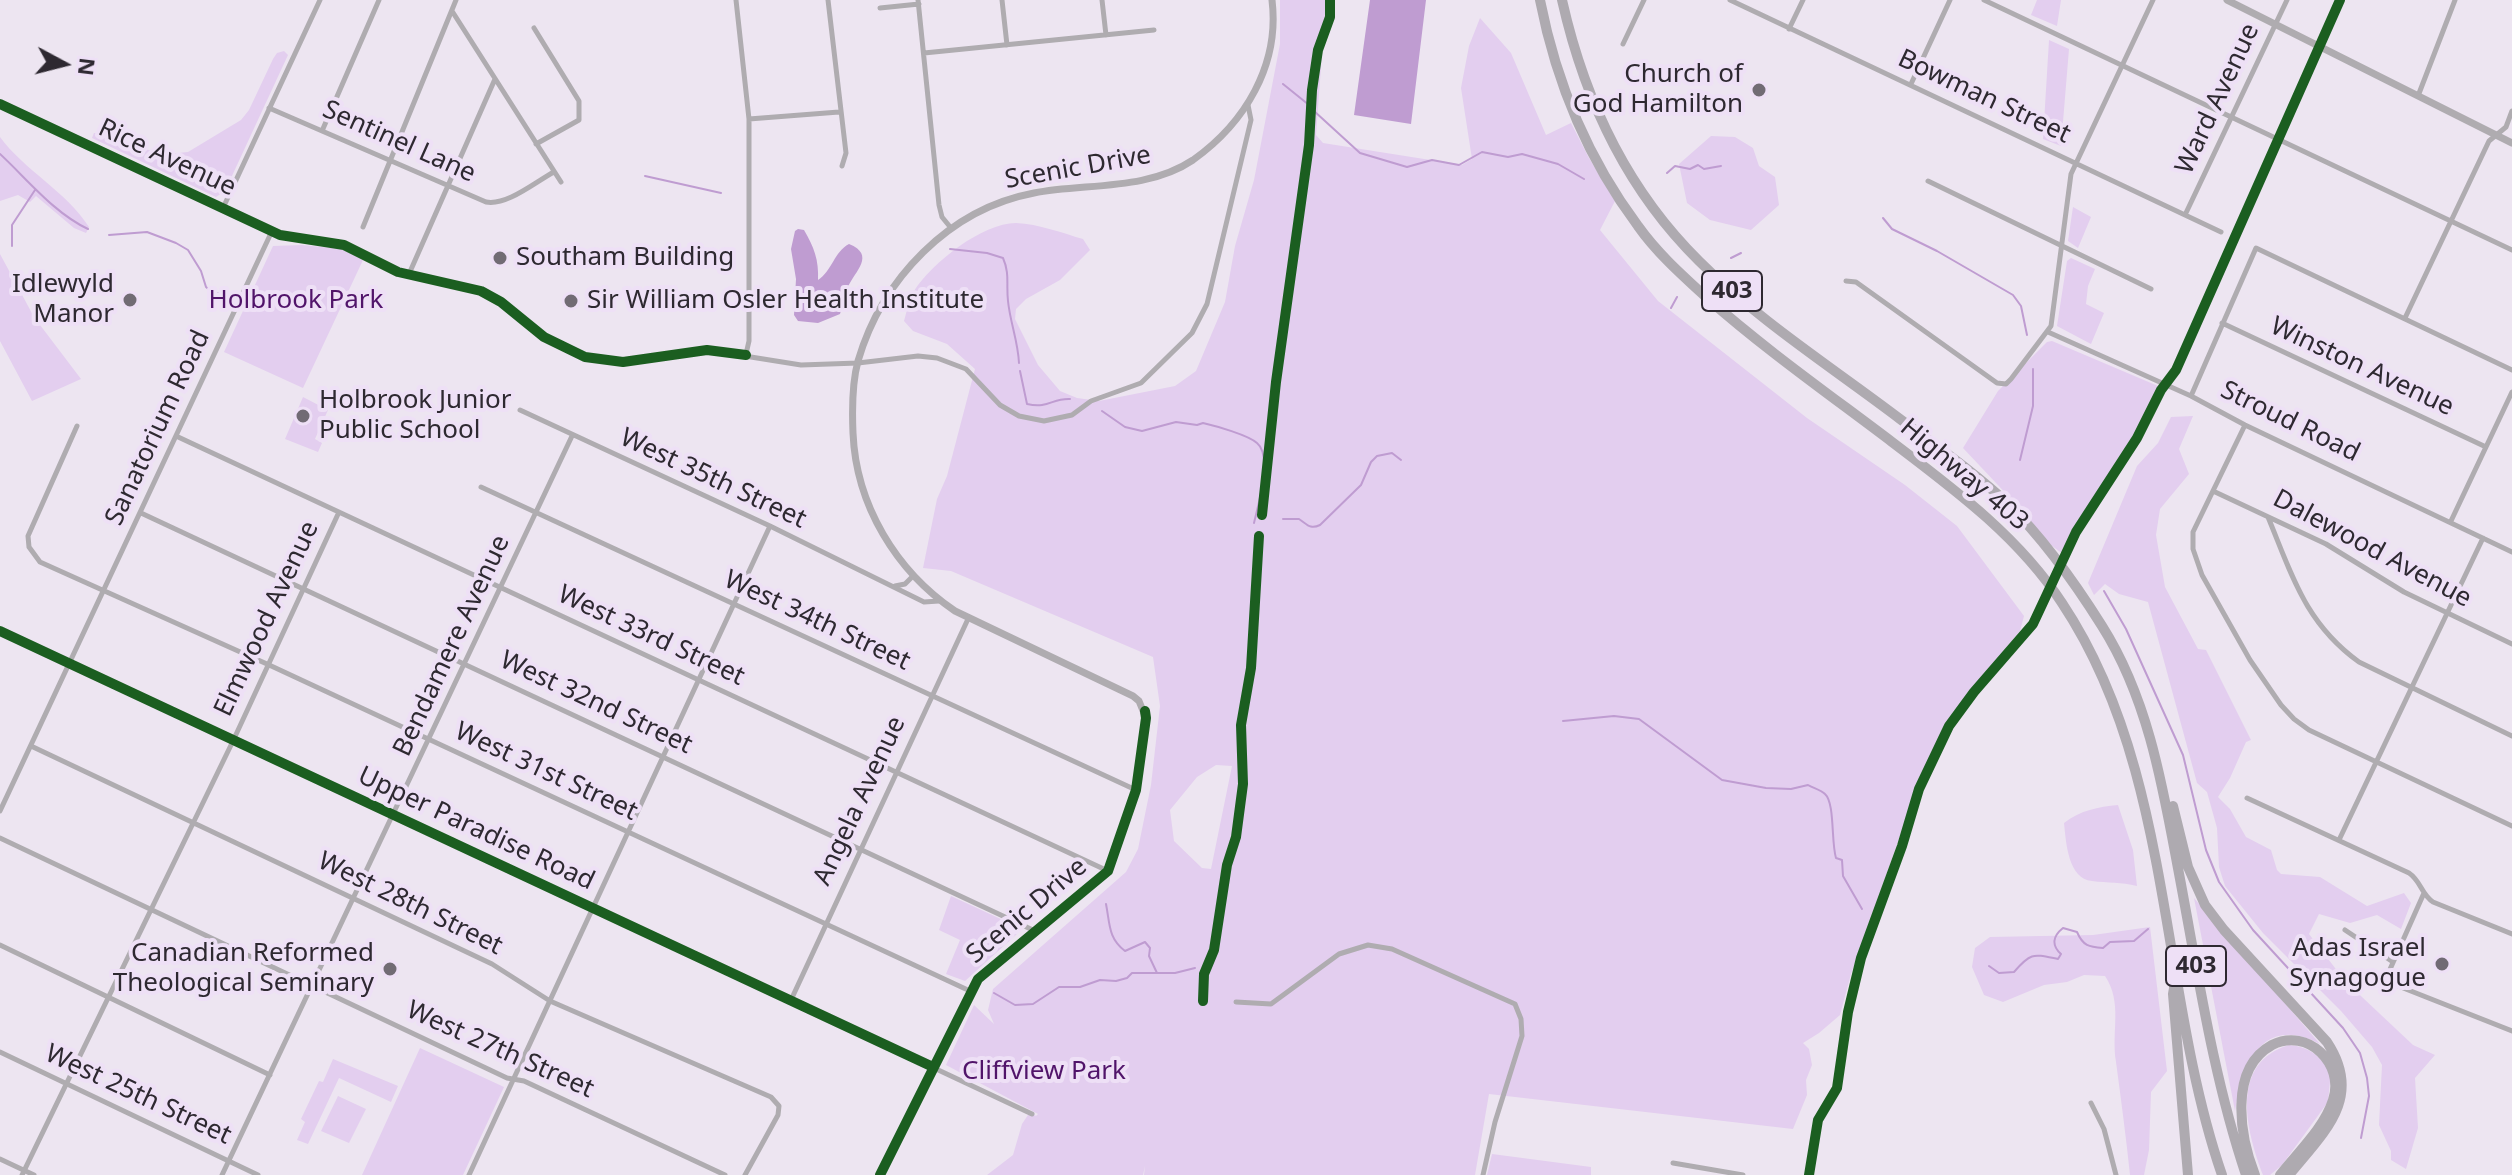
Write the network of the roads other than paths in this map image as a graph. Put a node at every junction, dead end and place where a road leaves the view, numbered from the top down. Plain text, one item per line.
1 (320, 0) edge
2 (379, 0) edge
3 (456, 0) edge
4 (736, 0) edge
5 (828, 0) edge
6 (1002, 0) edge
7 (1102, 0) edge
8 (1272, 0) edge
9 (1540, 0) edge
10 (1562, 0) edge
11 (1644, 0) edge
12 (1730, 0) edge
13 (1803, 0) edge
14 (1950, 0) edge
15 (1984, 0) edge
16 (2153, 0) edge
17 (2227, 0) edge
18 (2287, 0) edge
19 (2454, 0) edge
20 (919, 2) edge
21 (880, 8) dead end
22 (452, 11) junction
23 (2275, 25) junction
24 (534, 28) dead end
25 (1789, 29) junction
26 (1154, 30) dead end
27 (1106, 35) junction
28 (1623, 44) dead end
29 (1007, 45) junction
30 (924, 53) junction
31 (2122, 66) junction
32 (495, 79) junction
33 (1911, 84) junction
34 (2418, 97) junction
35 (0, 104) edge
36 (1248, 105) junction
37 (269, 108) junction
38 (2512, 111) edge
39 (839, 112) junction
40 (2231, 117) junction
41 (749, 119) junction
42 (322, 131) junction
43 (2495, 135) junction
44 (2512, 143) edge
45 (536, 144) junction
46 (391, 161) junction
47 (2076, 163) junction
48 (842, 166) dead end
49 (554, 172) junction
50 (1928, 181) dead end
51 (561, 182) dead end
52 (448, 186) junction
53 (223, 208) junction
54 (2185, 215) junction
55 (2451, 221) junction
56 (363, 227) dead end
57 (951, 228) junction
58 (272, 231) junction
59 (2221, 232) dead end
60 (2061, 246) junction
61 (2512, 250) edge
62 (409, 274) junction
63 (1846, 281) dead end
64 (2151, 289) dead end
65 (2405, 318) junction
66 (2222, 323) junction
67 (2048, 332) junction
68 (746, 355) junction
69 (858, 363) junction
70 (2512, 370) edge
71 (2512, 392) edge
72 (2191, 396) junction
73 (520, 410) dead end
74 (2245, 425) junction
75 (77, 426) dead end
76 (176, 436) junction
77 (572, 436) junction
78 (2486, 447) junction
79 (481, 487) dead end
80 (2213, 491) junction
81 (339, 512) junction
82 (141, 513) junction
83 (537, 513) junction
84 (2268, 517) junction
85 (2451, 521) junction
86 (770, 526) junction
87 (2483, 538) junction
88 (2512, 552) edge
89 (913, 576) junction
90 (890, 585) junction
91 (501, 587) junction
92 (303, 589) junction
93 (105, 590) junction
94 (939, 601) junction
95 (733, 605) junction
96 (2448, 613) junction
97 (968, 619) junction
98 (0, 631) edge
99 (2512, 644) edge
100 (267, 664) junction
101 (70, 665) junction
102 (465, 665) junction
103 (698, 680) junction
104 (2411, 688) junction
105 (932, 695) junction
106 (2512, 736) edge
107 (233, 741) junction
108 (429, 741) junction
109 (31, 746) junction
110 (2155, 755) junction
111 (663, 756) junction
112 (2376, 761) junction
113 (896, 773) junction
114 (1136, 790) junction
115 (2247, 798) dead end
116 (0, 811) edge
117 (395, 815) junction
118 (193, 823) junction
119 (2512, 826) edge
120 (628, 831) junction
121 (0, 838) edge
122 (2339, 840) junction
123 (861, 848) junction
124 (1108, 871) junction
125 (2424, 893) junction
126 (354, 899) junction
127 (593, 908) junction
128 (150, 911) junction
129 (825, 925) junction
130 (2345, 930) dead end
131 (1035, 931) junction
132 (2512, 934) edge
133 (0, 945) edge
134 (2393, 962) junction
135 (2177, 977) junction
136 (312, 987) junction
137 (970, 991) junction
138 (109, 998) junction
139 (550, 1001) junction
140 (790, 1001) junction
141 (1236, 1002) dead end
142 (2512, 1031) edge
143 (0, 1052) edge
144 (933, 1067) junction
145 (270, 1075) junction
146 (513, 1079) junction
147 (68, 1085) junction
148 (2091, 1103) dead end
149 (1032, 1114) dead end
150 (0, 1159) edge
151 (229, 1161) junction
152 (1673, 1163) dead end
153 (23, 1173) edge
154 (34, 1175) edge
155 (222, 1175) edge
156 (258, 1175) edge
157 (469, 1175) edge
158 (725, 1175) edge
159 (745, 1175) edge
160 (880, 1175) edge
161 (1483, 1175) edge
162 (1743, 1175) edge
163 (2116, 1175) edge
164 (2188, 1175) edge
165 (2222, 1175) edge
166 (2246, 1175) edge
167 (2255, 1175) edge
168 (2280, 1175) edge
169 (2289, 1175) edge

1 - 37 street
2 - 42 street
3 - 22 street
4 - 41 street
5 - 39 street
6 - 29 street
7 - 27 street
8 - 36 street, Scenic Drive
9 - 135 highway, Highway 403 / 403
10 - 110 highway, Highway 403 / 403
11 - 28 street
12 - 25 street, Bowman Street
13 - 25 street
14 - 33 street
15 - 31 street
16 - 31 street
17 - 23 street
18 - 23 street, Ward Avenue
19 - 34 street
20 - 21 street
20 - 30 street
22 - 32 street
22 - 46 street
23 - 34 street
23 - 40 street, Ward Avenue
24 - 45 street
25 - 33 street, Bowman Street
26 - 27 street
27 - 29 street
29 - 30 street
30 - 57 street
31 - 40 street
31 - 47 street
32 - 45 street
32 - 52 street
33 - 47 street, Bowman Street
34 - 43 street
35 - 53 street, Rice Avenue
36 - 57 street, Scenic Drive
36 - 69 street
37 - 42 street, Sentinel Lane
37 - 53 street
38 - 43 street
39 - 41 street
39 - 48 street
40 - 54 street, Ward Avenue
40 - 55 street
41 - 68 street
42 - 46 street, Sentinel Lane
43 - 44 street
43 - 55 street
45 - 49 street
46 - 52 street, Sentinel Lane
46 - 56 street
47 - 54 street, Bowman Street
47 - 60 street
49 - 51 street
49 - 52 street, Sentinel Lane
50 - 60 street
52 - 62 street
53 - 58 street, Rice Avenue
54 - 59 street, Bowman Street
55 - 61 street
55 - 65 street
57 - 69 street, Scenic Drive
58 - 62 street
58 - 76 street, Sanatorium Road
60 - 64 street
60 - 67 street
62 - 68 street
63 - 67 street
65 - 66 street
65 - 70 street
66 - 72 street
66 - 78 street, Winston Avenue
67 - 72 street, Stroud Road
68 - 69 street
69 - 89 street, Scenic Drive
71 - 78 street
72 - 74 street, Stroud Road
73 - 77 street, West 35th Street
74 - 80 street
74 - 85 street, Stroud Road
75 - 93 street, West 31st Street
76 - 81 street, West 33rd Street
76 - 82 street, Sanatorium Road
77 - 83 street, Bendamere Avenue
77 - 86 street, West 35th Street
78 - 85 street
79 - 83 street, West 34th Street
80 - 84 street, Dalewood Avenue
80 - 112 street
81 - 91 street, West 33rd Street
81 - 92 street, Elmwood Avenue
82 - 92 street, West 32nd Street
82 - 93 street, Sanatorium Road
83 - 91 street, Bendamere Avenue
83 - 95 street, West 34th Street
84 - 96 street, Dalewood Avenue
84 - 104 street
85 - 87 street, Stroud Road
86 - 90 street, West 35th Street
86 - 95 street
87 - 88 street, Stroud Road
87 - 96 street
89 - 90 street
89 - 94 street, Scenic Drive
90 - 94 street, West 35th Street
91 - 102 street, Bendamere Avenue
91 - 103 street, West 33rd Street
92 - 100 street, Elmwood Avenue
92 - 102 street, West 32nd Street
93 - 100 street, West 31st Street
93 - 101 street, Sanatorium Road
94 - 97 street, Scenic Drive
95 - 103 street
95 - 105 street, West 34th Street
96 - 99 street, Dalewood Avenue
96 - 104 street
97 - 105 street, Angela Avenue
97 - 114 street, Scenic Drive
98 - 101 street, Upper Paradise Road
100 - 107 street, Elmwood Avenue
100 - 108 street, West 31st Street
101 - 107 street, Upper Paradise Road
101 - 109 street, Sanatorium Road
102 - 108 street, Bendamere Avenue
102 - 111 street, West 32nd Street
103 - 111 street
103 - 113 street, West 33rd Street
104 - 106 street
104 - 112 street
105 - 113 street, Angela Avenue
105 - 114 street, West 34th Street
107 - 117 street, Upper Paradise Road
107 - 118 street, Elmwood Avenue
108 - 117 street, Bendamere Avenue
108 - 120 street, West 31st Street
109 - 116 street, Sanatorium Road
109 - 118 street, West 28th Street
110 - 166 highway, Highway 403 / 403
110 - 169 highway
111 - 120 street
111 - 123 street, West 32nd Street
112 - 119 street
112 - 122 street
113 - 123 street, Angela Avenue
113 - 124 street, West 33rd Street
114 - 124 street, Scenic Drive
115 - 122 street
117 - 126 street, Bendamere Avenue
117 - 127 street, Upper Paradise Road
118 - 126 street, West 28th Street
118 - 128 street, Elmwood Avenue
120 - 127 street
120 - 129 street, West 31st Street
121 - 128 street, West 27th Street
122 - 125 street
123 - 129 street, Angela Avenue
123 - 131 street, West 32nd Street
124 - 131 street, Scenic Drive
125 - 132 street
125 - 134 street
126 - 136 street, Bendamere Avenue
126 - 139 street, West 28th Street
127 - 139 street
127 - 140 street, Upper Paradise Road
128 - 136 street, West 27th Street
128 - 138 street, Elmwood Avenue
129 - 137 street, West 31st Street
129 - 140 street, Angela Avenue
130 - 134 street
131 - 137 street, Scenic Drive
133 - 138 street
134 - 142 street
135 - 164 highway
135 - 165 highway, Highway 403 / 403
136 - 145 street, Bendamere Avenue
136 - 146 street, West 27th Street
137 - 144 street, Scenic Drive
138 - 145 street
138 - 147 street, Elmwood Avenue
139 - 146 street
139 - 159 street, West 28th Street
140 - 144 street, Upper Paradise Road
141 - 161 street
143 - 147 street, West 25th Street
144 - 149 street, Upper Paradise Road
144 - 160 street, Scenic Drive
145 - 151 street, Bendamere Avenue
146 - 157 street
146 - 158 street, West 27th Street
147 - 151 street, West 25th Street
147 - 153 street, Elmwood Avenue
148 - 163 street
150 - 153 street
151 - 155 street, Bendamere Avenue
151 - 156 street, West 25th Street
152 - 162 street
153 - 154 street
167 - 168 highway

